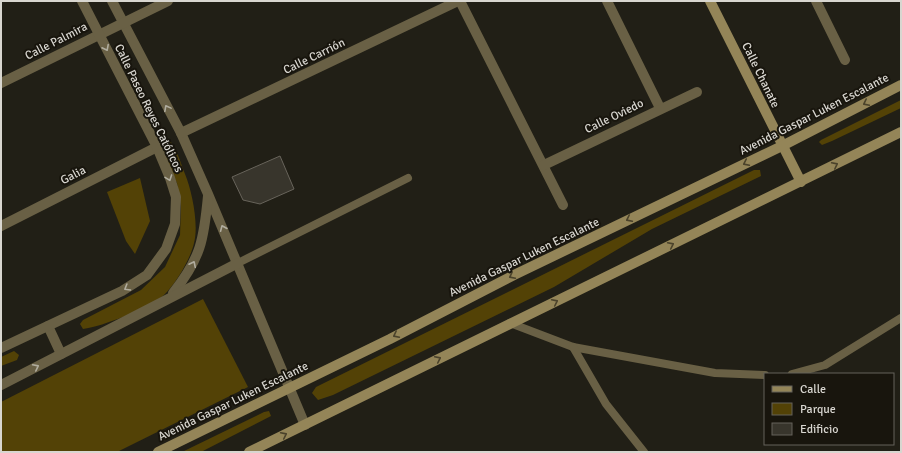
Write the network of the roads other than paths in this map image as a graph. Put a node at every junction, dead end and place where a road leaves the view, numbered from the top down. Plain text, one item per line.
1 (82, 1) edge
2 (112, 1) edge
3 (168, 1) edge
4 (459, 1) edge
5 (607, 1) edge
6 (710, 1) edge
7 (816, 1) edge
8 (122, 23) junction
9 (99, 34) junction
10 (845, 60) dead end
11 (1, 83) edge
12 (901, 86) edge
13 (697, 92) dead end
14 (660, 108) junction
15 (901, 132) edge
16 (181, 133) junction
17 (782, 146) junction
18 (157, 147) junction
19 (544, 165) junction
20 (408, 178) dead end
21 (801, 182) junction
22 (208, 194) junction
23 (563, 205) dead end
24 (1, 226) edge
25 (238, 263) junction
26 (171, 296) junction
27 (901, 318) edge
28 (510, 323) junction
29 (48, 326) junction
30 (573, 347) junction
31 (1, 348) edge
32 (61, 354) junction
33 (796, 373) edge
34 (764, 375) edge
35 (1, 385) edge
36 (290, 388) junction
37 (305, 425) junction
38 (158, 452) edge
39 (248, 452) edge
40 (644, 452) edge

1 - 9 street, Calle Paseo Reyes Católicos
2 - 8 street, Calle Paseo Reyes Católicos
3 - 8 street, Calle Palmira
4 - 16 street, Calle Carrión
4 - 19 street
5 - 14 street
6 - 17 street, Calle Chanate
7 - 10 street
8 - 9 street, Calle Palmira
16 -> 8 street, Calle Paseo Reyes Católicos
9 - 11 street, Calle Palmira
9 -> 18 street, Calle Paseo Reyes Católicos
12 -> 17 street, Avenida Gaspar Luken Escalante
13 - 14 street, Calle Oviedo
14 - 19 street, Calle Oviedo
21 -> 15 street
16 - 22 street, Calle Paseo Reyes Católicos
17 - 21 street, Calle Chanate
17 -> 36 street, Avenida Gaspar Luken Escalante
18 - 24 street, Galia
18 -> 29 street, Calle Paseo Reyes Católicos
19 - 23 street
20 - 25 lane
28 -> 21 street
25 -> 22 street, Calle Paseo Reyes Católicos
26 -> 22 street, Calle Paseo Reyes Católicos
25 - 26 street, Calle Paseo Reyes Católicos
25 - 36 street
26 - 32 street, Calle Paseo Reyes Católicos
27 - 33 lane
28 - 30 lane
37 -> 28 street
29 - 31 street, Calle Paseo Reyes Católicos
29 - 32 street
30 - 34 lane
30 - 40 lane
35 -> 32 street, Calle Paseo Reyes Católicos
36 - 37 street
36 - 38 street, Avenida Gaspar Luken Escalante
39 -> 37 street

